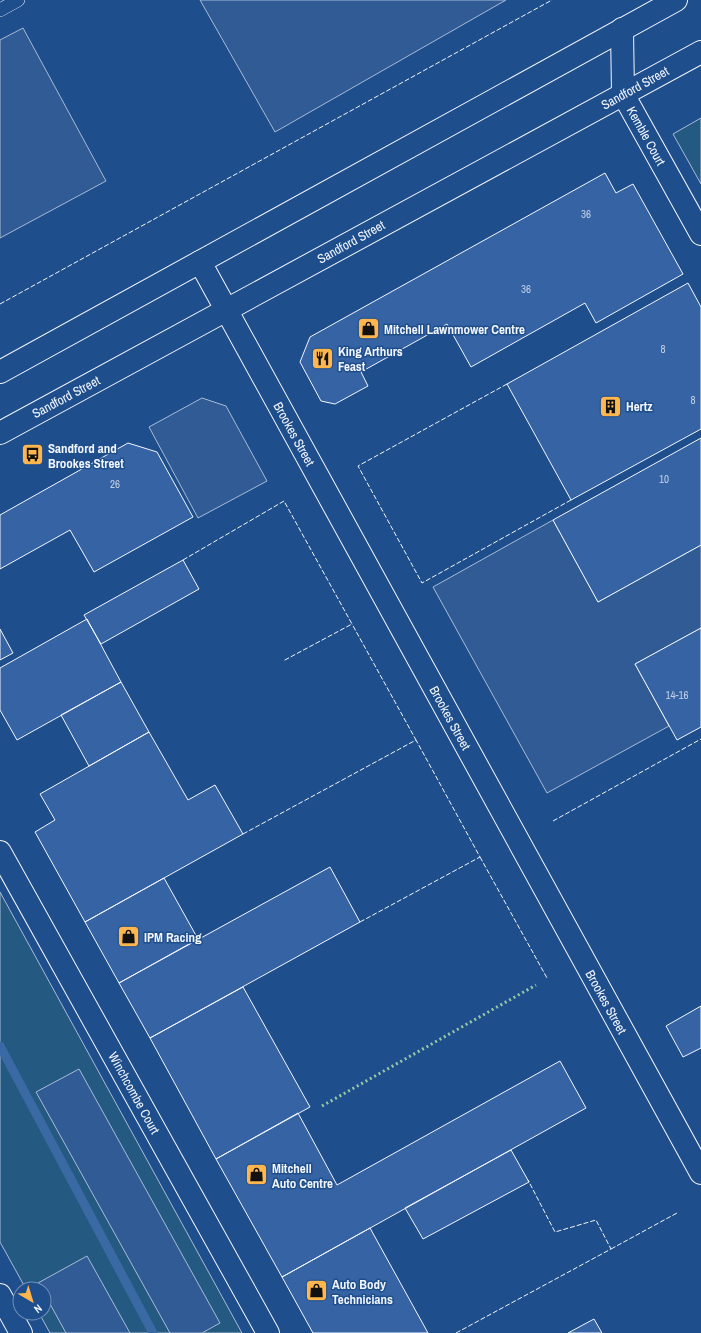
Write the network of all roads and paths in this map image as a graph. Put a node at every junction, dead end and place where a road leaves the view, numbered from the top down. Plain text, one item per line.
1 (18, 0) edge
2 (676, 0) edge
3 (0, 10) edge
4 (622, 29) junction
5 (701, 52) edge
6 (623, 94) junction
7 (701, 234) edge
8 (200, 262) junction
9 (226, 310) junction
10 (0, 372) edge
11 (0, 433) edge
12 (0, 852) edge
13 (701, 1173) edge
14 (0, 1295) edge
15 (21, 1333) edge
16 (268, 1333) edge

1 - 3 lane
2 - 4 street
4 - 6 street, Kemble Court
4 - 8 street
5 - 6 street, Sandford Street
6 - 7 street, Kemble Court
6 - 9 street, Sandford Street
8 - 9 street, Brookes Street
8 - 10 street
9 - 11 street, Sandford Street
9 - 13 street, Brookes Street
12 - 16 street, Winchcombe Court
14 - 15 street

